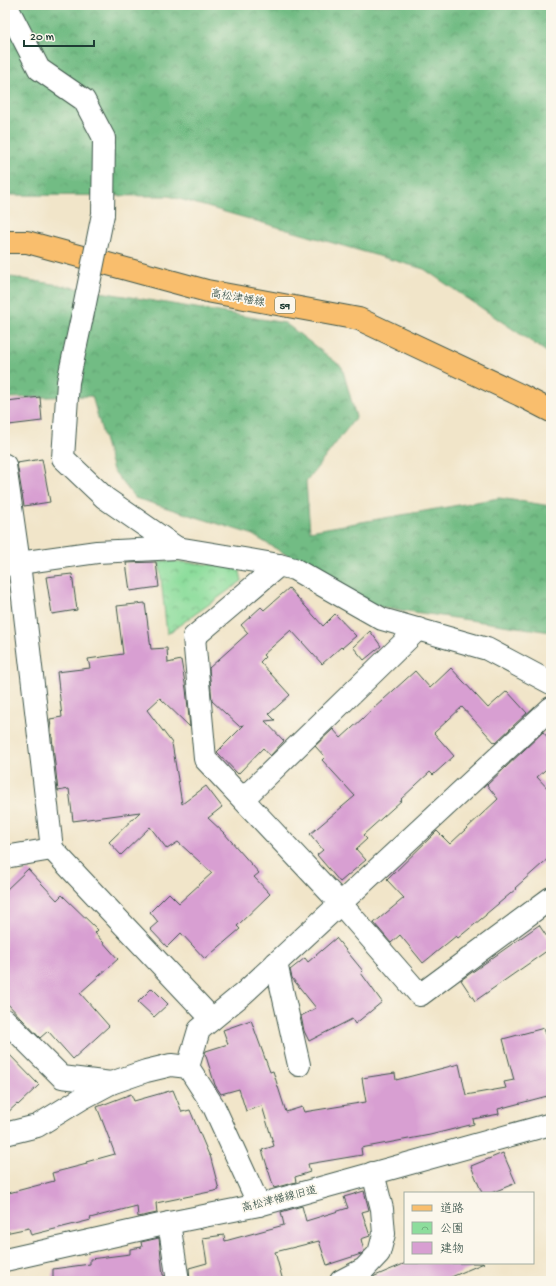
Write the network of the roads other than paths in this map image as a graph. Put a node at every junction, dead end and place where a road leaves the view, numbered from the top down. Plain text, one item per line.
1 (6, 5) edge
2 (5, 242) edge
3 (551, 411) edge
4 (5, 465) edge
5 (177, 548) junction
6 (12, 564) edge
7 (279, 565) junction
8 (418, 629) junction
9 (551, 684) edge
10 (551, 708) edge
11 (243, 799) junction
12 (52, 848) junction
13 (5, 857) edge
14 (551, 898) edge
15 (340, 903) junction
16 (276, 963) junction
17 (212, 1019) junction
18 (5, 1020) edge
19 (299, 1065) dead end
20 (188, 1067) junction
21 (112, 1083) junction
22 (551, 1124) edge
23 (5, 1134) edge
24 (373, 1173) junction
25 (259, 1205) junction
26 (168, 1223) junction
27 (5, 1260) edge
28 (178, 1281) edge
29 (341, 1281) edge

1 - 5 street, bridge
2 - 3 main road, 高松津幡線 / 59
4 - 6 street
5 - 6 street
5 - 7 street
6 - 12 street
7 - 8 street
7 - 11 street
8 - 9 street
8 - 11 street
10 - 15 street
11 - 15 street
12 - 13 street
12 - 17 street
14 - 15 street
15 - 16 street
16 - 17 street
16 - 19 street
17 - 20 street
18 - 21 street
20 - 21 street
20 - 25 street
21 - 23 street
22 - 24 street, 高松津幡線旧道
24 - 25 street, 高松津幡線旧道
24 - 29 street
25 - 26 street, 高松津幡線旧道
26 - 27 street, 高松津幡線旧道
26 - 28 street

